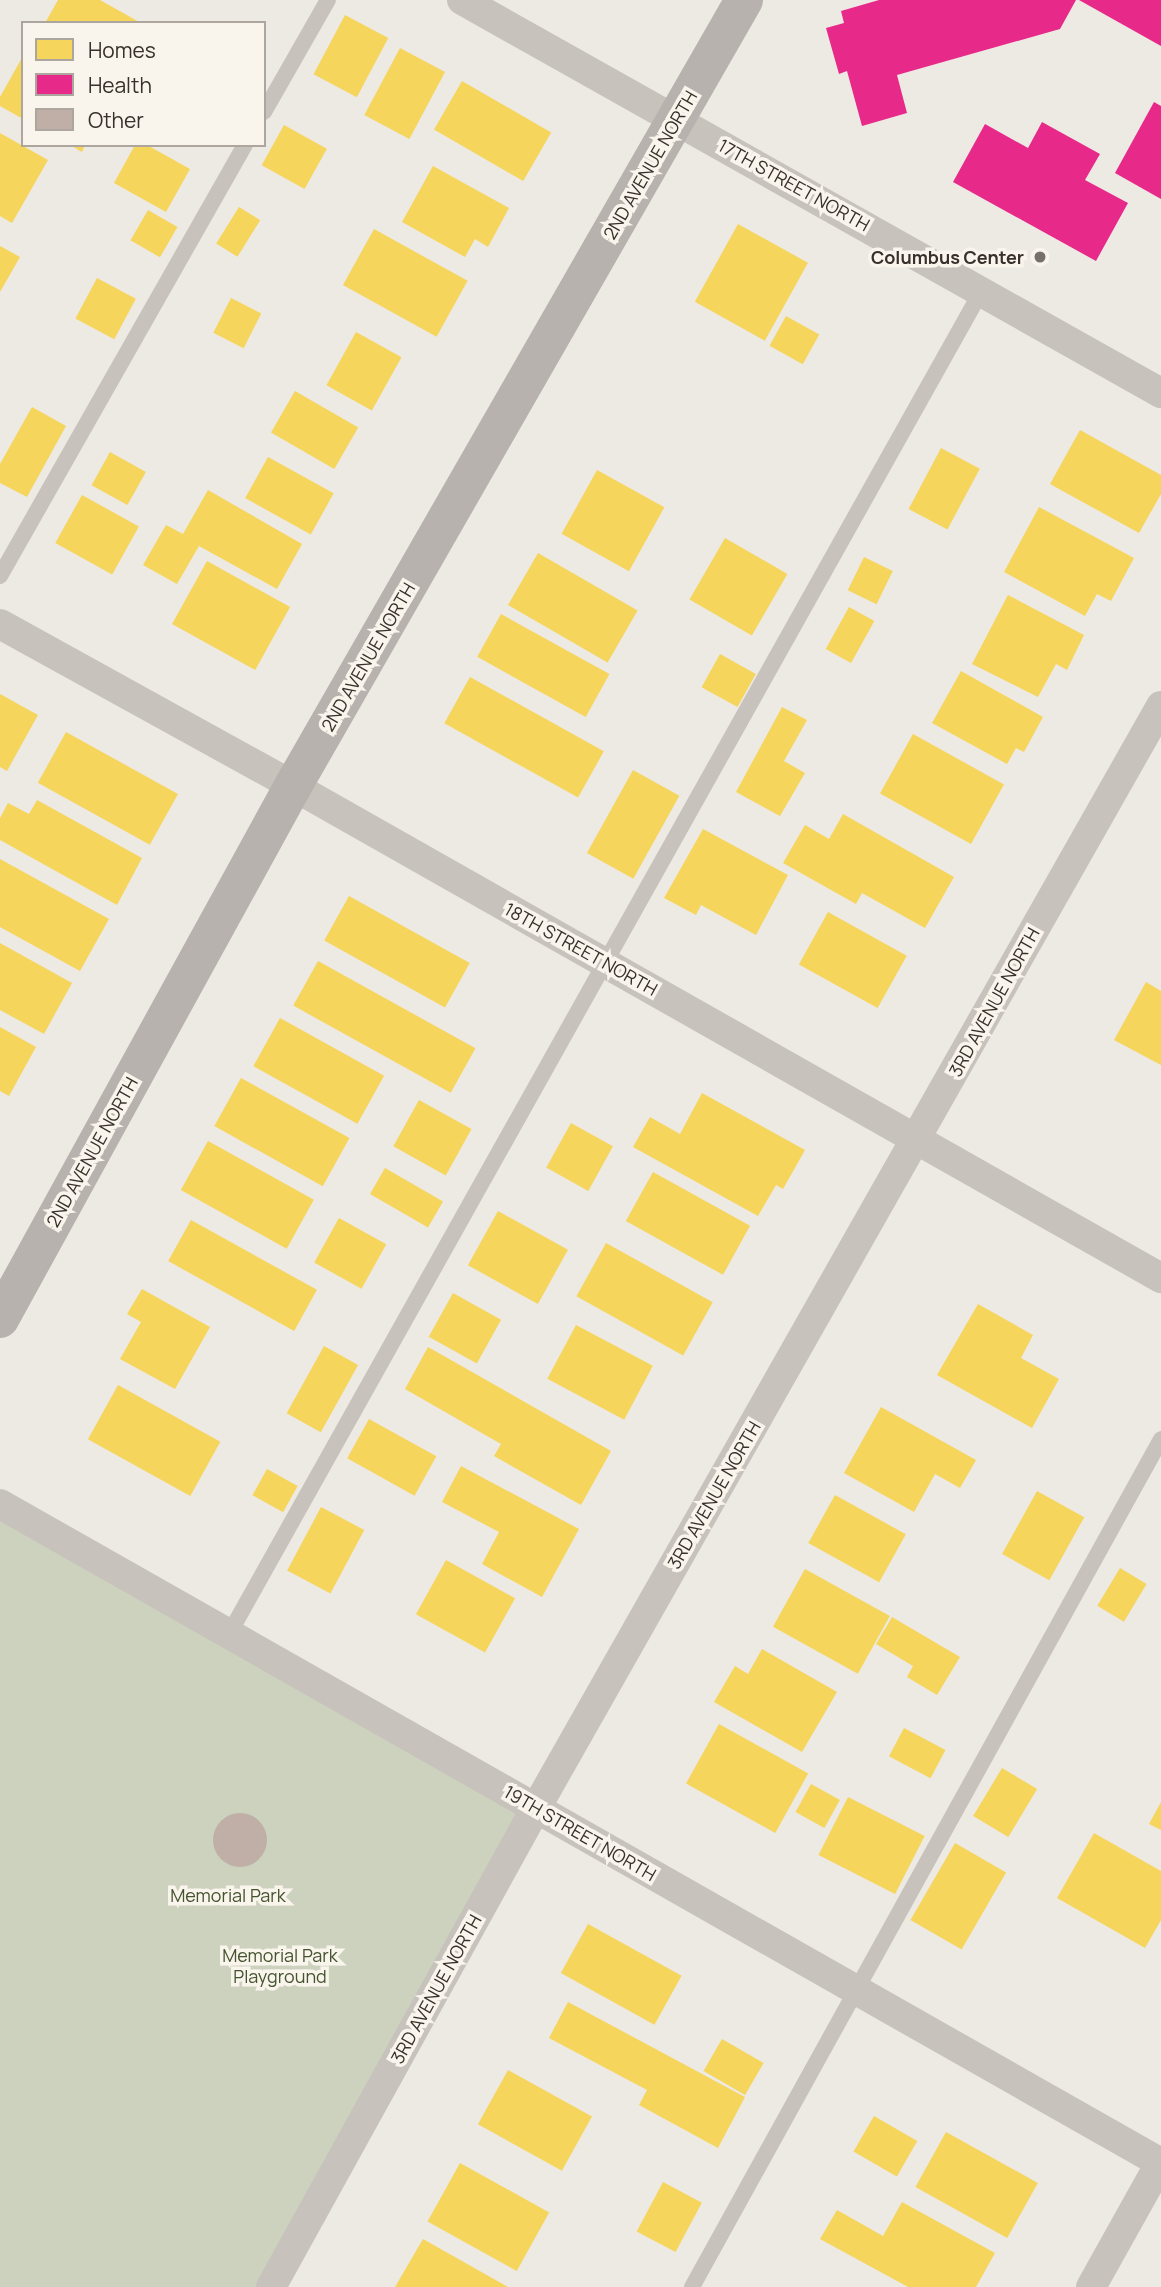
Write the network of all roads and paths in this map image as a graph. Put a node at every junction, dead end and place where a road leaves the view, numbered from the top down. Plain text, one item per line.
1 (328, 0) edge
2 (461, 0) edge
3 (744, 0) edge
4 (266, 108) edge
5 (676, 120) junction
6 (244, 147) edge
7 (982, 290) junction
8 (1161, 393) edge
9 (0, 576) edge
10 (0, 624) edge
11 (1161, 706) edge
12 (293, 786) junction
13 (606, 963) junction
14 (916, 1138) junction
15 (1161, 1278) edge
16 (0, 1319) edge
17 (1161, 1439) edge
18 (0, 1504) edge
19 (229, 1634) junction
20 (536, 1808) junction
21 (858, 1990) junction
22 (1161, 2163) edge
23 (271, 2287) edge
24 (692, 2287) edge
25 (1091, 2287) edge

1 - 4 lane
2 - 5 street, 17TH STREET NORTH
3 - 5 main road, 2ND AVENUE NORTH
5 - 7 street, 17TH STREET NORTH
5 - 12 main road, 2ND AVENUE NORTH
6 - 9 lane
7 - 8 street, 17TH STREET NORTH
7 - 13 lane
10 - 12 street, 18TH STREET NORTH
11 - 14 street, 3RD AVENUE NORTH
12 - 13 street, 18TH STREET NORTH
12 - 16 main road, 2ND AVENUE NORTH
13 - 14 street, 18TH STREET NORTH
13 - 19 lane
14 - 15 street, 18TH STREET NORTH
14 - 20 street, 3RD AVENUE NORTH
17 - 21 lane
18 - 19 street, 19TH STREET NORTH
19 - 20 street, 19TH STREET NORTH
20 - 21 street, 19TH STREET NORTH
20 - 23 street, 3RD AVENUE NORTH
21 - 22 street, 19TH STREET NORTH
21 - 24 lane
22 - 25 street

